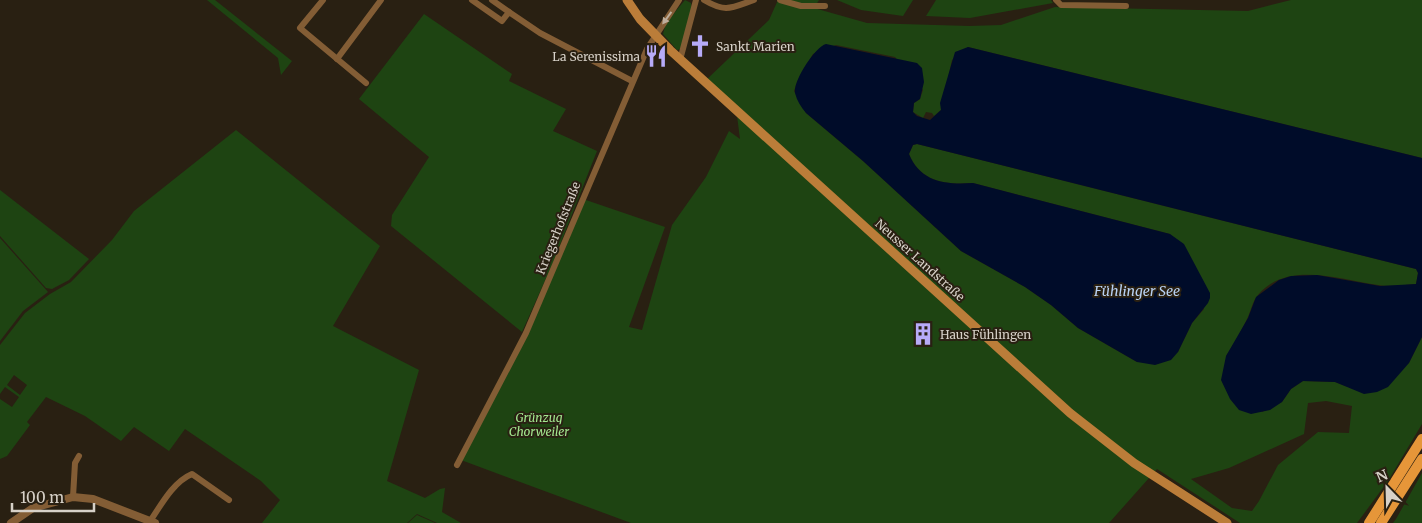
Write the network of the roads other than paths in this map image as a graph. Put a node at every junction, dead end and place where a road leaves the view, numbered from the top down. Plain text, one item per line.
1 (323, 0) edge
2 (381, 0) edge
3 (472, 0) edge
4 (492, 0) edge
5 (627, 0) edge
6 (679, 0) edge
7 (696, 0) edge
8 (704, 0) edge
9 (754, 0) edge
10 (780, 0) edge
11 (1056, 0) edge
12 (825, 6) dead end
13 (1126, 6) dead end
14 (508, 12) junction
15 (654, 35) junction
16 (337, 58) junction
17 (680, 60) junction
18 (632, 81) junction
19 (366, 83) dead end
20 (1422, 439) edge
21 (79, 456) dead end
22 (1422, 459) edge
23 (457, 465) dead end
24 (73, 497) junction
25 (229, 500) dead end
26 (1215, 517) junction
27 (152, 522) edge
28 (10, 523) edge
29 (1223, 523) edge
30 (1227, 523) edge
31 (1369, 523) edge
32 (1381, 523) edge

1 - 16 street
2 - 16 street
3 - 14 street
4 - 14 street
5 - 15 main road, Neusser Landstraße
6 -> 15 street, Kriegerhofstraße
7 - 17 street
8 - 9 street
10 - 12 street
11 - 13 street
14 - 18 street
15 - 17 main road, Neusser Landstraße
15 - 18 street, Kriegerhofstraße
16 - 19 street
17 - 26 main road, Neusser Landstraße
18 - 23 street, Kriegerhofstraße
20 - 31 main road
21 - 24 street
22 - 32 main road
24 - 27 street
24 - 28 street
25 - 27 street
26 - 29 main road, Neusser Landstraße
26 - 30 main road, Neusser Landstraße

